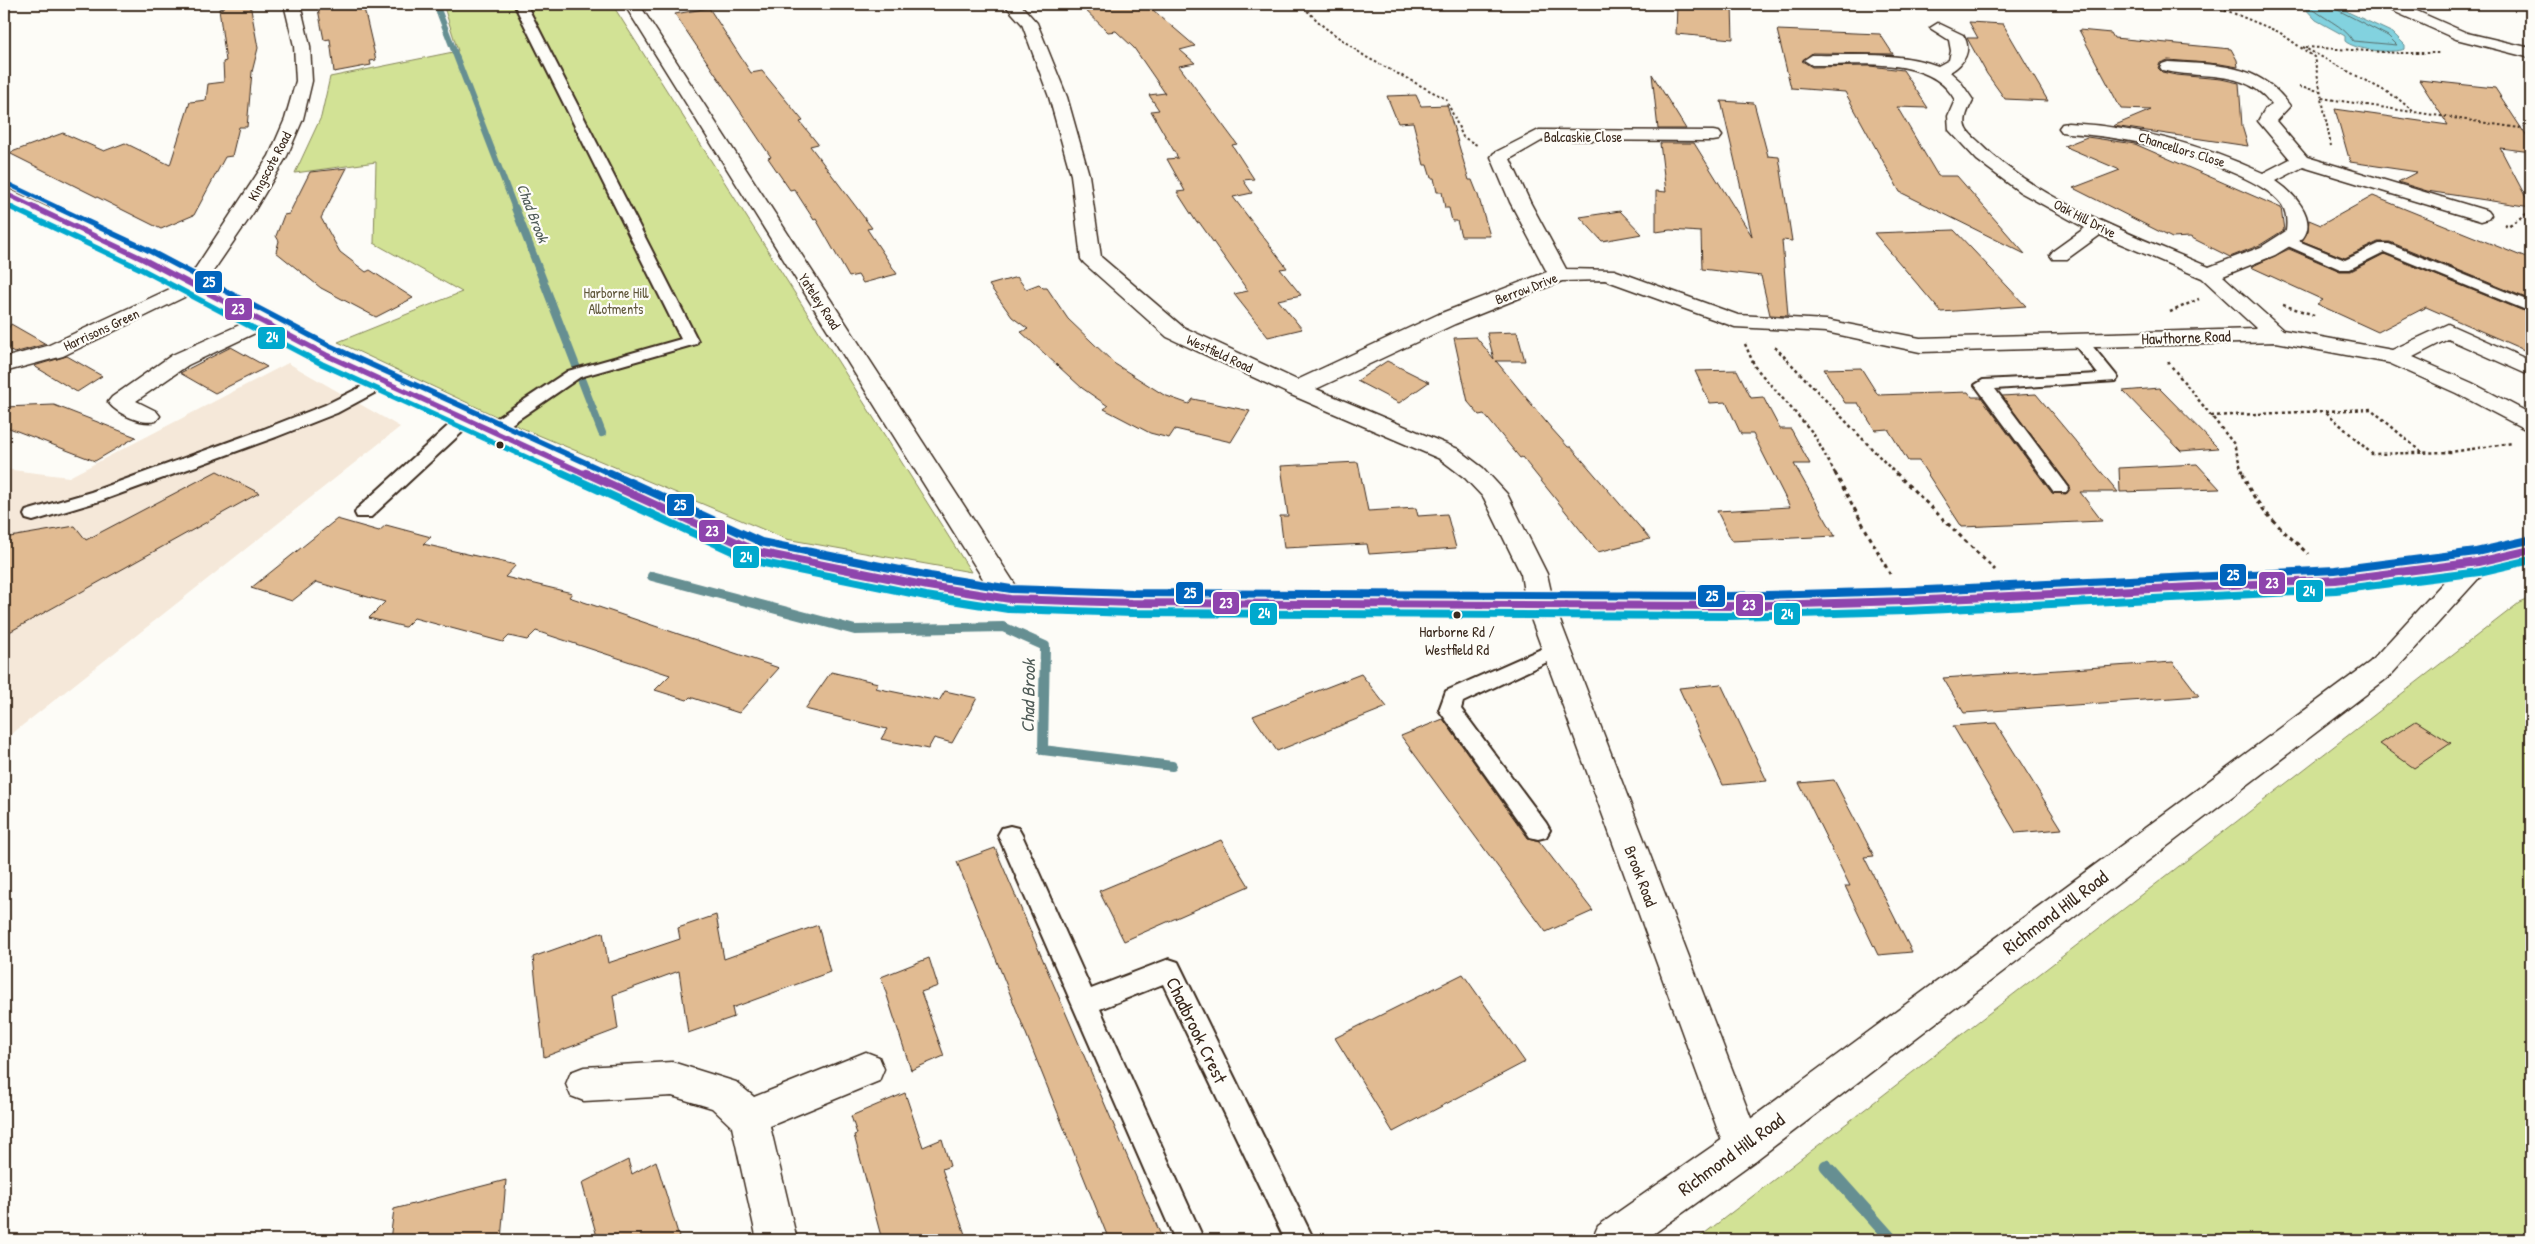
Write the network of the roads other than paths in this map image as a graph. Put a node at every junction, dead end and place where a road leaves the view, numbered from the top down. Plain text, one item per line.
1 (292, 4) edge
2 (520, 4) edge
3 (630, 4) edge
4 (1012, 4) edge
5 (2389, 4) edge
6 (1938, 28) dead end
7 (2531, 53) edge
8 (1812, 60) dead end
9 (2168, 66) dead end
10 (1939, 72) junction
11 (2068, 128) dead end
12 (1713, 136) dead end
13 (2301, 161) junction
14 (2263, 180) junction
15 (4, 193) edge
16 (2480, 214) dead end
17 (2098, 226) junction
18 (2286, 240) junction
19 (2060, 255) dead end
20 (2209, 274) junction
21 (1559, 275) junction
22 (194, 285) junction
23 (2531, 307) edge
24 (262, 321) junction
25 (1826, 326) joint
26 (2276, 334) junction
27 (2079, 340) junction
28 (2395, 357) junction
29 (4, 365) edge
30 (2531, 369) edge
31 (383, 381) junction
32 (1297, 389) junction
33 (148, 416) dead end
34 (466, 419) junction
35 (2531, 423) edge
36 (491, 430) junction
37 (2060, 488) dead end
38 (364, 513) dead end
39 (34, 515) dead end
40 (2531, 550) edge
41 (2478, 562) junction
42 (1010, 599) junction
43 (1540, 605) junction
44 (1557, 650) junction
45 (1538, 830) dead end
46 (1010, 835) dead end
47 (1085, 1003) junction
48 (866, 1070) dead end
49 (584, 1084) dead end
50 (749, 1117) junction
51 (1743, 1147) junction
52 (777, 1240) edge
53 (1190, 1240) edge
54 (1300, 1240) edge
55 (1612, 1240) edge

1 - 22 street, Kingscote Road
2 - 36 lane
3 - 42 street, Yateley Road
4 - 32 street, Westfield Road
5 - 7 street
6 - 10 street
8 - 10 street, Oak Hill Drive
9 - 13 street
10 - 17 street, Oak Hill Drive
11 - 14 street, Chancellors Close
12 - 21 street, Balcaskie Close
13 - 14 street
13 - 16 street
14 - 18 street, Chancellors Close
15 - 22 street
17 - 19 street
17 - 20 street, Oak Hill Drive
18 - 20 street, Chancellors Close
18 - 23 lane
20 - 26 street, Oak Hill Drive
21 - 25 street, Berrow Drive
21 - 32 street, Berrow Drive
22 - 24 street
22 - 29 street, Harrisons Green
24 - 31 street
24 - 33 street
25 - 27 street, Hawthorne Road
26 - 27 street, Hawthorne Road
26 - 28 street, Hawthorne Road
27 - 37 lane
28 - 30 street
28 - 35 street, Hawthorne Road
31 - 34 street
31 - 39 lane
32 - 43 street, Westfield Road
34 - 36 street
34 - 38 lane
36 - 42 street
40 - 41 street
41 - 43 street
41 - 51 street, Richmond Hill Road
42 - 43 street
43 - 44 street, Brook Road
44 - 45 lane
44 - 51 street, Brook Road
46 - 47 lane
47 - 53 lane
47 - 54 lane, Chadbrook Crest
48 - 50 street
49 - 50 street
50 - 52 street
51 - 55 street, Richmond Hill Road

